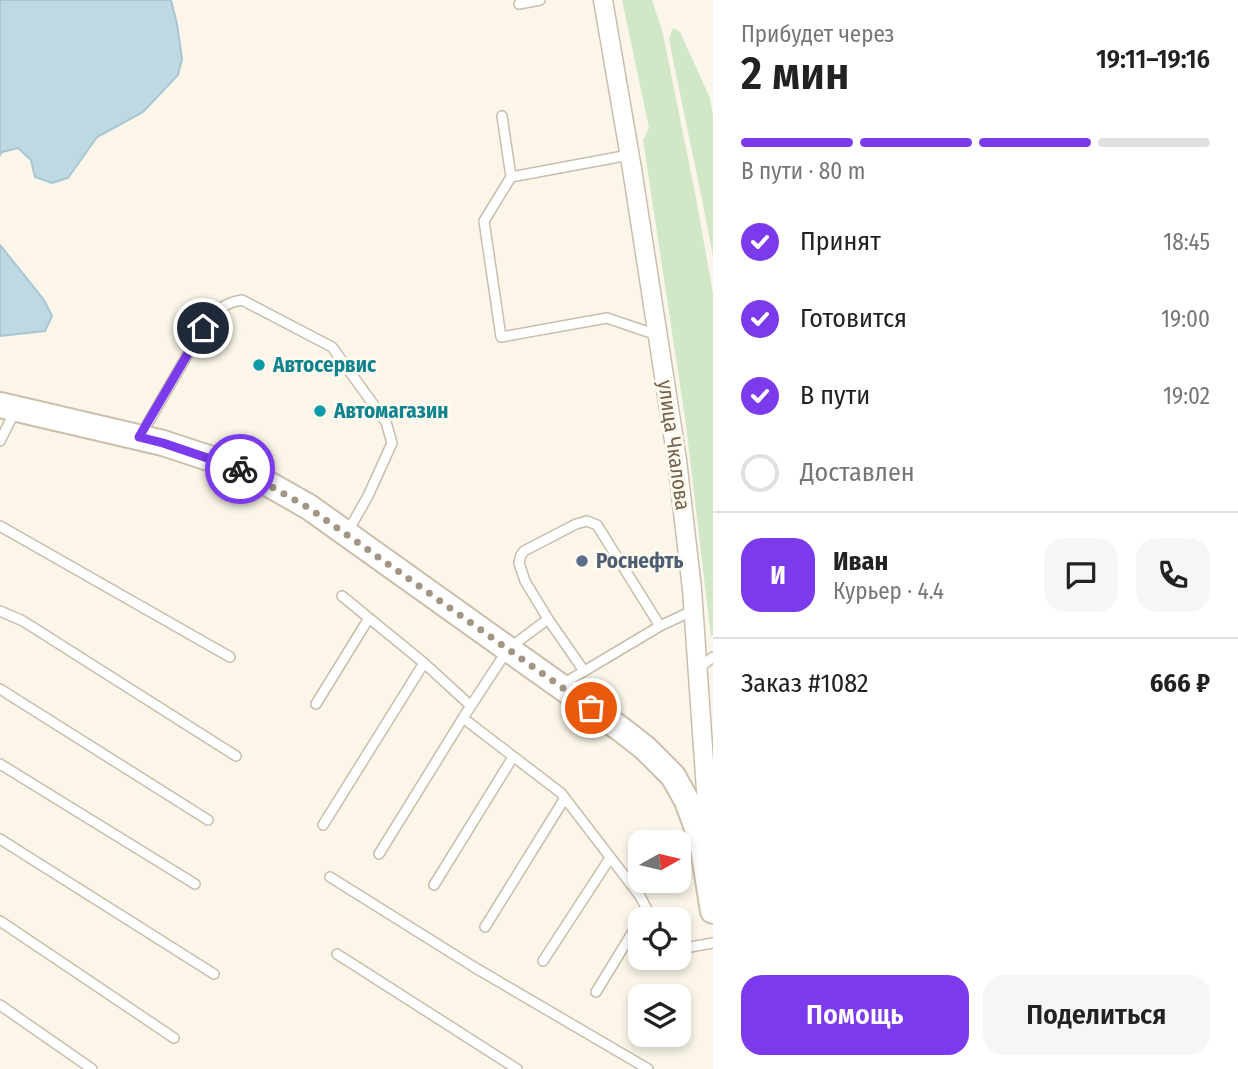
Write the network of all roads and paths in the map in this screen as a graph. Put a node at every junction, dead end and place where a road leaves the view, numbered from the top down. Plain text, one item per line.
1 (540, 0) edge
2 (603, 0) edge
3 (519, 4) dead end
4 (502, 116) dead end
5 (629, 155) junction
6 (511, 177) junction
7 (659, 336) junction
8 (8, 406) edge
9 (139, 437) junction
10 (0, 440) edge
11 (0, 526) edge
12 (346, 535) junction
13 (342, 597) dead end
14 (694, 610) junction
15 (0, 611) edge
16 (369, 618) junction
17 (548, 619) junction
18 (660, 626) junction
19 (508, 649) junction
20 (230, 656) dead end
21 (713, 657) edge
22 (424, 663) junction
23 (698, 670) junction
24 (584, 671) junction
25 (560, 686) junction
26 (0, 690) edge
27 (316, 704) dead end
28 (471, 706) junction
29 (463, 718) junction
30 (236, 756) dead end
31 (513, 757) junction
32 (0, 764) edge
33 (565, 798) junction
34 (208, 820) dead end
35 (323, 825) dead end
36 (0, 839) edge
37 (379, 854) dead end
38 (610, 858) junction
39 (330, 877) dead end
40 (195, 884) dead end
41 (434, 885) dead end
42 (712, 902) edge
43 (646, 907) edge
44 (0, 921) edge
45 (485, 927) dead end
46 (628, 941) edge
47 (713, 943) edge
48 (691, 947) edge
49 (337, 954) dead end
50 (543, 961) dead end
51 (214, 974) dead end
52 (596, 992) dead end
53 (0, 1004) edge
54 (174, 1038) dead end
55 (92, 1069) edge
56 (517, 1069) edge
57 (648, 1069) edge

1 - 3 lane
2 - 5 street, улица Чкалова
4 - 6 lane
5 - 6 lane
5 - 7 street, улица Чкалова
6 - 7 lane
7 - 14 street, улица Чкалова
8 - 9 main road
8 - 10 lane
9 - 12 main road
9 - 12 lane
11 - 20 lane
12 - 19 main road
13 - 16 lane
14 - 18 lane
14 - 23 street, улица Чкалова
15 - 30 lane
16 - 22 lane
16 - 27 lane
17 - 18 lane
17 - 19 lane
17 - 24 lane
18 - 24 lane
19 - 25 main road
19 - 28 lane
21 - 23 lane
22 - 28 lane
22 - 35 lane
23 - 42 street, улица Чкалова
24 - 25 lane
25 - 42 main road
26 - 34 lane
28 - 29 lane
29 - 31 lane
29 - 37 lane
31 - 33 lane
31 - 41 lane
32 - 40 lane
33 - 38 lane
33 - 45 lane
36 - 51 lane
38 - 43 lane
38 - 50 lane
39 - 57 lane
44 - 54 lane
46 - 52 lane
47 - 48 lane
49 - 56 lane
53 - 55 lane

